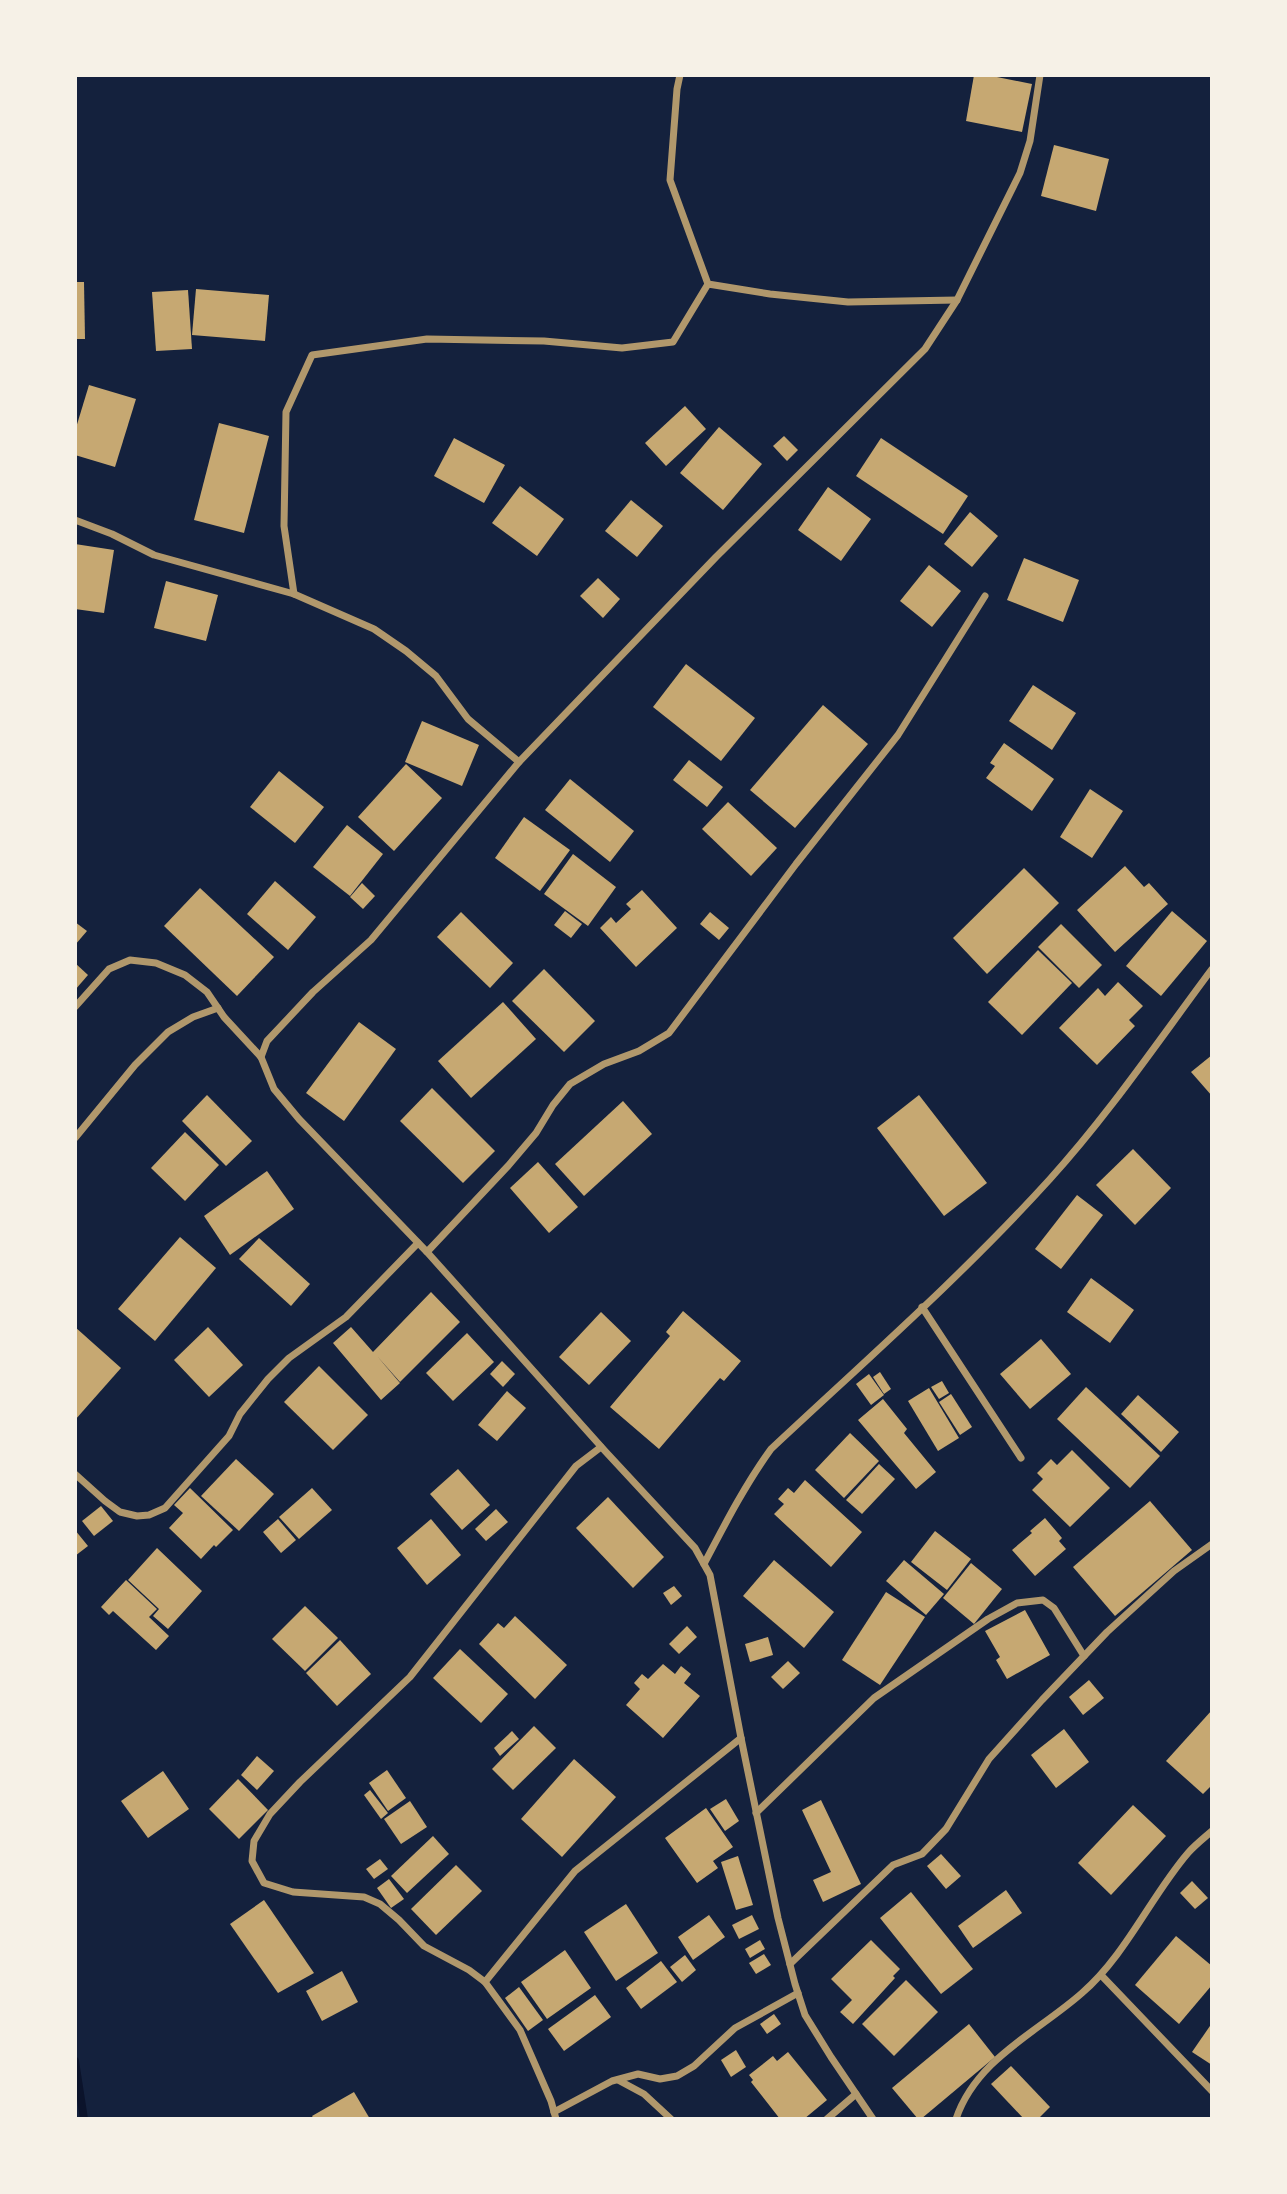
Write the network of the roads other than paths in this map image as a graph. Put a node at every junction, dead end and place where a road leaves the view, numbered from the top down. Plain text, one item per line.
1 (680, 75) edge
2 (1040, 75) edge
3 (708, 284) junction
4 (957, 300) junction
5 (75, 520) edge
6 (294, 594) junction
7 (985, 596) dead end
8 (519, 762) junction
9 (1212, 969) edge
10 (75, 1007) edge
11 (218, 1008) junction
12 (261, 1057) junction
13 (75, 1138) edge
14 (418, 1243) junction
15 (427, 1252) junction
16 (922, 1307) junction
17 (601, 1447) junction
18 (1021, 1458) dead end
19 (75, 1474) edge
20 (1212, 1544) edge
21 (704, 1564) junction
22 (1084, 1656) junction
23 (741, 1738) junction
24 (756, 1813) junction
25 (1212, 1831) edge
26 (790, 1964) junction
27 (1101, 1975) junction
28 (485, 1982) junction
29 (798, 1993) junction
30 (618, 2079) junction
31 (1212, 2091) edge
32 (856, 2094) junction
33 (555, 2115) edge
34 (671, 2119) edge
35 (827, 2119) edge
36 (873, 2119) edge
37 (956, 2119) edge

1 - 3 street
2 - 4 street
3 - 4 street
3 - 6 street
4 - 8 street
5 - 6 street
6 - 8 street
7 - 15 street
8 - 12 street
9 - 16 street
10 - 11 street
11 - 12 street
11 - 13 street
12 - 14 street
14 - 15 street
14 - 19 street
15 - 17 street
16 - 18 street
16 - 21 street
17 - 21 street
17 - 28 street
20 - 22 street
21 - 23 street
22 - 24 street
22 - 26 street
23 - 24 street
23 - 28 street
24 - 26 street
25 - 27 street
26 - 29 street
27 - 31 street
27 - 37 street
28 - 33 street
29 - 30 street
29 - 32 street
30 - 33 street
30 - 34 street
32 - 35 street
32 - 36 street

